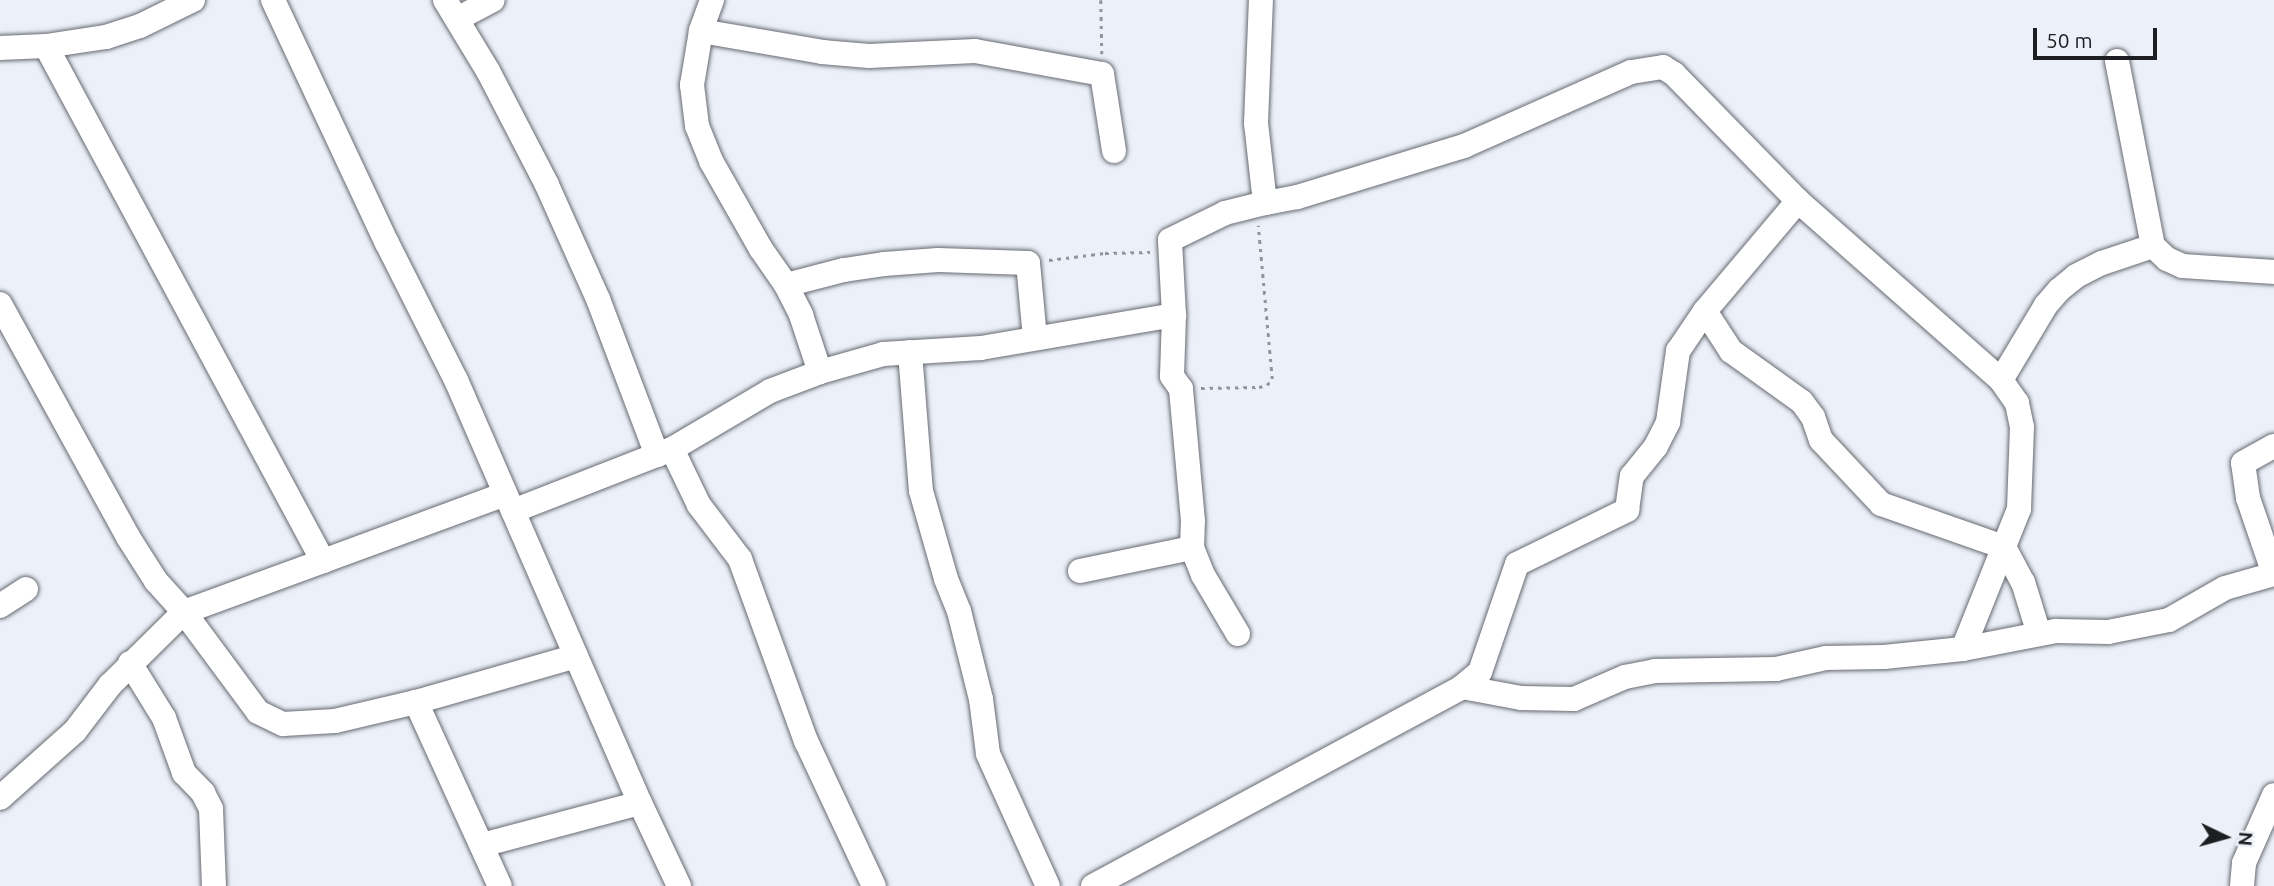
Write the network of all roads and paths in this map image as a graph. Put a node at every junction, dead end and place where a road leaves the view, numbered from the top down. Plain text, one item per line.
1 (193, 0) edge
2 (273, 0) edge
3 (493, 0) edge
4 (712, 0) edge
5 (1101, 0) edge
6 (1261, 0) edge
7 (452, 9) edge
8 (701, 31) junction
9 (46, 46) junction
10 (0, 48) edge
11 (2117, 61) dead end
12 (1102, 74) junction
13 (1114, 150) dead end
14 (1798, 201) junction
15 (1260, 204) junction
16 (1170, 240) junction
17 (2153, 246) junction
18 (1028, 263) junction
19 (2274, 272) edge
20 (786, 285) junction
21 (0, 304) edge
22 (1704, 311) junction
23 (1174, 315) junction
24 (1035, 338) junction
25 (910, 352) junction
26 (820, 372) junction
27 (2001, 380) junction
28 (1181, 389) junction
29 (2274, 446) edge
30 (664, 452) junction
31 (509, 503) junction
32 (2004, 547) junction
33 (1192, 548) junction
34 (323, 561) junction
35 (1080, 571) dead end
36 (2274, 574) edge
37 (26, 589) dead end
38 (0, 606) edge
39 (184, 612) junction
40 (1238, 634) dead end
41 (2039, 634) junction
42 (1963, 649) junction
43 (576, 656) junction
44 (130, 663) junction
45 (1462, 687) junction
46 (416, 702) junction
47 (2274, 795) edge
48 (0, 798) edge
49 (640, 803) junction
50 (482, 845) junction
51 (494, 884) edge
52 (214, 886) edge
53 (680, 886) edge
54 (874, 886) edge
55 (1048, 886) edge
56 (1093, 886) edge
57 (2242, 886) edge

1 - 9 street
2 - 31 street
3 - 7 street
4 - 8 street
5 - 12 path
6 - 15 street
7 - 30 street
8 - 12 street
8 - 20 street
9 - 10 street
9 - 34 street
11 - 17 street
12 - 13 street
14 - 15 street
14 - 22 street
14 - 27 street
15 - 16 street
15 - 28 path
16 - 18 path
16 - 23 street
17 - 19 street
17 - 27 street
18 - 20 street
18 - 24 street
20 - 26 street
21 - 39 street
22 - 32 street
22 - 45 street
23 - 24 street
23 - 28 street
24 - 25 street
25 - 26 street
25 - 55 street
26 - 30 street
27 - 32 street
28 - 33 street
29 - 36 street
30 - 31 street
30 - 54 street
31 - 34 street
31 - 43 street
32 - 41 street
32 - 42 street
33 - 35 street
33 - 40 street
34 - 39 street
36 - 41 street
37 - 38 street
39 - 44 street
39 - 46 street
41 - 42 street
42 - 45 street
43 - 46 street
43 - 49 street
44 - 48 street
44 - 52 street
45 - 56 street
46 - 50 street
47 - 57 street
49 - 50 street
49 - 53 street
50 - 51 street

